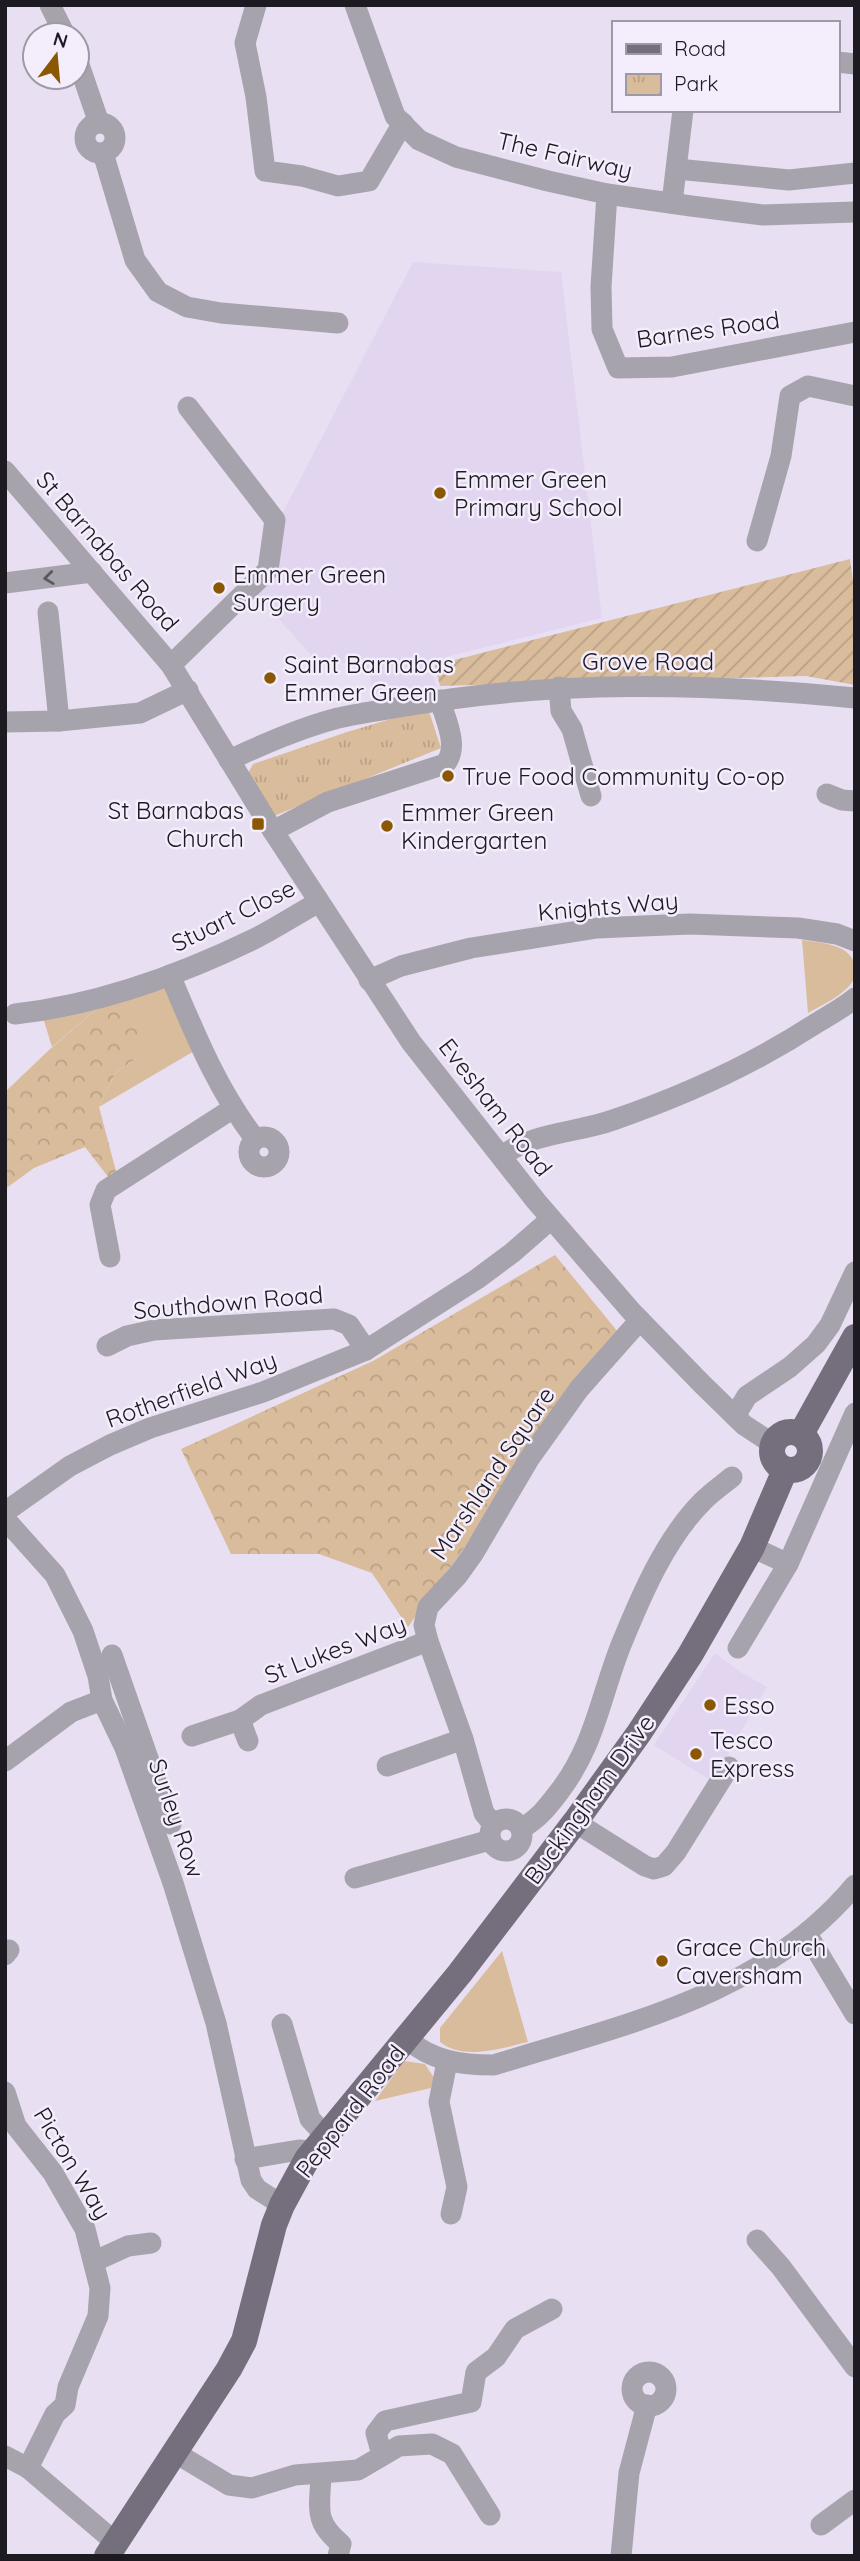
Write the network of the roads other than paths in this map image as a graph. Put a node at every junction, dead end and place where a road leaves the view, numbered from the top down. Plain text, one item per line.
1 (50, 5) edge
2 (256, 5) edge
3 (355, 5) edge
4 (58, 21) edge
5 (88, 91) edge
6 (683, 112) edge
7 (403, 123) junction
8 (677, 169) junction
9 (855, 173) edge
10 (607, 194) junction
11 (672, 203) junction
12 (855, 212) edge
13 (338, 323) dead end
14 (855, 332) edge
15 (855, 396) edge
16 (188, 407) dead end
17 (5, 471) edge
18 (757, 541) dead end
19 (92, 572) junction
20 (5, 583) edge
21 (48, 611) dead end
22 (172, 665) junction
23 (559, 687) junction
24 (188, 690) junction
25 (855, 698) edge
26 (440, 700) junction
27 (60, 721) junction
28 (5, 722) edge
29 (229, 760) junction
30 (827, 794) dead end
31 (591, 796) dead end
32 (855, 801) edge
33 (273, 831) junction
34 (318, 902) junction
35 (855, 941) edge
36 (170, 975) junction
37 (369, 980) junction
38 (855, 998) edge
39 (8, 1016) edge
40 (232, 1109) junction
41 (255, 1139) dead end
42 (502, 1156) junction
43 (551, 1219) junction
44 (110, 1257) dead end
45 (855, 1272) edge
46 (640, 1320) junction
47 (855, 1337) edge
48 (107, 1346) dead end
49 (366, 1350) junction
50 (855, 1413) edge
51 (735, 1416) junction
52 (801, 1434) junction
53 (773, 1444) junction
54 (785, 1470) junction
55 (732, 1477) dead end
56 (5, 1512) edge
57 (5, 1519) edge
58 (752, 1547) junction
59 (788, 1564) junction
60 (428, 1641) junction
61 (738, 1648) dead end
62 (112, 1655) dead end
63 (128, 1699) junction
64 (104, 1704) junction
65 (240, 1720) junction
66 (192, 1736) dead end
67 (463, 1739) junction
68 (248, 1741) dead end
69 (5, 1761) edge
70 (387, 1766) dead end
71 (729, 1767) dead end
72 (575, 1822) junction
73 (171, 1824) dead end
74 (492, 1832) junction
75 (355, 1878) dead end
76 (855, 1885) edge
77 (807, 1934) junction
78 (855, 2014) edge
79 (282, 2024) dead end
80 (406, 2038) junction
81 (447, 2062) junction
82 (5, 2092) edge
83 (320, 2143) junction
84 (245, 2159) junction
85 (282, 2205) junction
86 (451, 2214) dead end
87 (757, 2240) dead end
88 (151, 2243) dead end
89 (95, 2261) junction
90 (552, 2309) dead end
91 (855, 2367) edge
92 (647, 2405) dead end
93 (174, 2452) junction
94 (382, 2455) junction
95 (5, 2456) edge
96 (29, 2468) junction
97 (321, 2474) junction
98 (855, 2500) edge
99 (490, 2515) dead end
100 (821, 2525) dead end
101 (111, 2549) edge
102 (338, 2556) edge
103 (621, 2556) edge

1 - 4 street
2 - 7 street
3 - 7 street, The Fairway
5 - 13 street
6 - 8 street
7 - 10 street, The Fairway
8 - 9 street
8 - 11 street
10 - 11 street, The Fairway
10 - 14 street, Barnes Road
11 - 12 street, The Fairway
15 - 18 street
16 - 22 street, St Barnabas Road
17 - 19 street, St Barnabas Road
19 -> 20 street
19 - 22 street, St Barnabas Road
21 - 27 street
22 - 24 street, St Barnabas Road
23 - 25 street, Grove Road
23 - 26 street, Grove Road
23 - 31 street
24 - 27 street
24 - 29 street
26 - 29 street, Grove Road
26 - 33 street
27 - 28 street
29 - 33 street, Evesham Road
30 - 32 street
33 - 34 street, Evesham Road
34 - 36 street, Stuart Close
34 - 37 street, Evesham Road
35 - 37 street, Knights Way
36 - 39 street, Stuart Close
36 - 40 street, Stuart Close
37 - 42 street, Evesham Road
38 - 42 street
40 - 41 street, Stuart Close
40 - 44 street
42 - 43 street, Evesham Road
43 - 46 street, Evesham Road
43 - 49 street
45 - 51 street
46 - 51 street, Evesham Road
46 - 60 street, Marshland Square
47 - 52 main road
48 - 49 street, Southdown Road
49 - 56 street, Rotherfield Way
50 - 59 street
51 - 53 street, Evesham Road
52 - 53 main road
52 - 54 main road
53 - 54 main road
54 - 58 main road, Buckingham Drive
55 - 74 street, Buckingham Drive
57 - 64 street, Surley Row
58 - 59 street
58 - 72 main road, Buckingham Drive
59 - 61 street
60 - 65 street, St Lukes Way
60 - 67 street, Marshland Square
62 - 63 street
63 - 64 street
63 - 73 street
64 - 69 street
64 - 84 street, Surley Row
65 - 66 street, St Lukes Way
65 - 68 street
67 - 70 street
67 - 74 street, Marshland Square
71 - 72 street
72 - 80 main road, Buckingham Drive
74 - 75 street
76 - 77 street, Peppard Road
77 - 78 street
77 - 81 street, Peppard Road
79 - 83 street
80 - 81 street, Peppard Road
80 - 83 main road, Peppard Road
81 - 86 street
82 - 89 street, Picton Way
83 - 84 street
83 - 85 main road, Peppard Road
84 - 85 street, Surley Row
85 - 93 main road, Peppard Road
87 - 91 street
88 - 89 street, Picton Way
89 - 96 street, Picton Way
90 - 94 street
92 - 103 street
93 - 97 street
93 - 101 main road, Peppard Road
94 - 97 street
94 - 99 street
95 - 96 street
96 - 101 street
97 - 102 street
98 - 100 street

